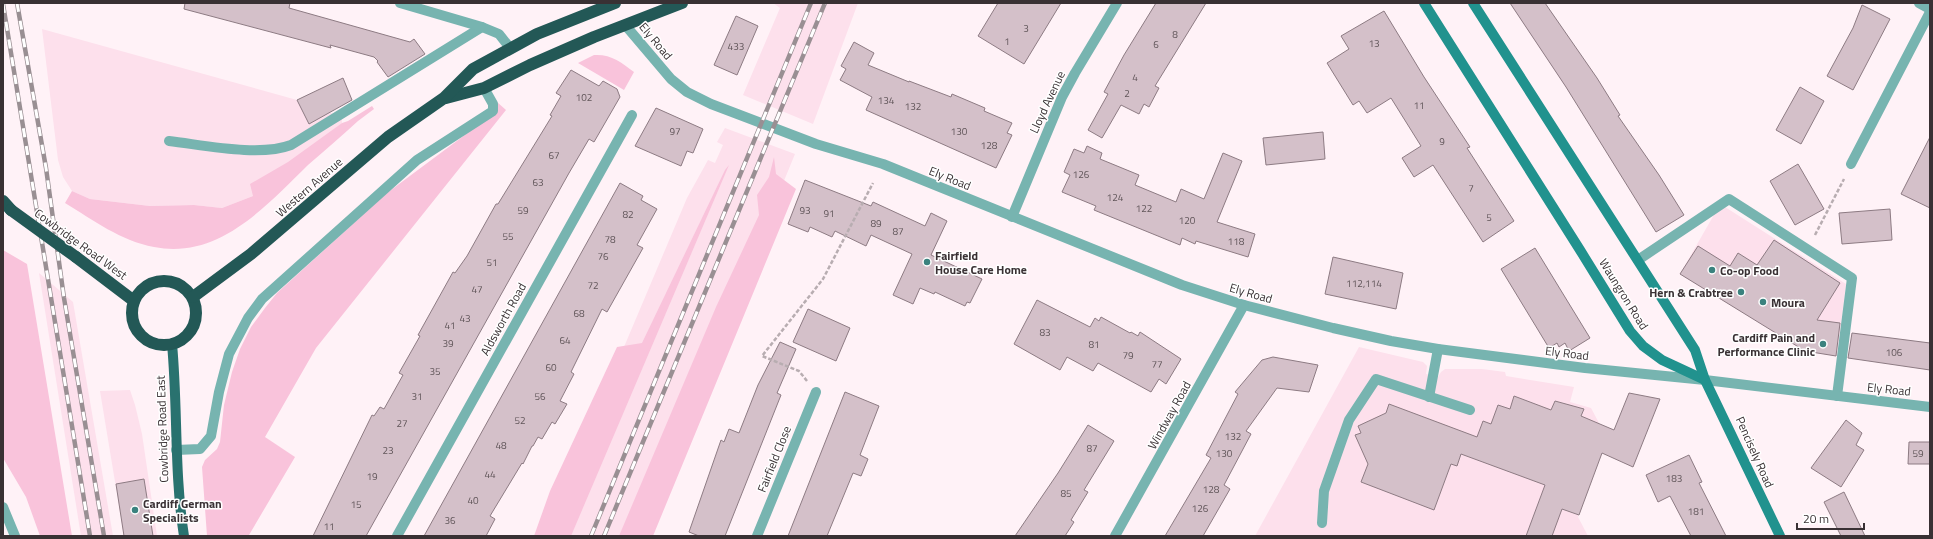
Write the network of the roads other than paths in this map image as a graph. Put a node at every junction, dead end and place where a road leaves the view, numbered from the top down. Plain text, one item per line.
1 (400, 3) edge
2 (615, 3) edge
3 (682, 3) edge
4 (1117, 3) edge
5 (1424, 3) edge
6 (1474, 3) edge
7 (1919, 3) edge
8 (420, 6) edge
9 (1930, 9) edge
10 (1930, 12) edge
11 (626, 26) junction
12 (482, 27) junction
13 (510, 48) junction
14 (484, 88) junction
15 (444, 98) junction
16 (632, 115) dead end
17 (169, 141) dead end
18 (1851, 164) road end
19 (3, 200) edge
20 (7, 210) edge
21 (1012, 217) junction
22 (1638, 260) junction
23 (193, 297) junction
24 (134, 301) junction
25 (1244, 305) junction
26 (172, 344) junction
27 (1438, 349) junction
28 (1705, 380) junction
29 (816, 392) road end
30 (1837, 396) junction
31 (1429, 398) junction
32 (1930, 407) edge
33 (1470, 410) dead end
34 (176, 450) junction
35 (3, 507) edge
36 (1322, 523) dead end
37 (16, 536) edge
38 (184, 536) edge
39 (396, 536) edge
40 (758, 536) edge
41 (1115, 536) edge
42 (1780, 536) edge

1 - 8 street
2 - 13 highway, Western Avenue
3 - 11 highway, Western Avenue
4 - 21 street, Lloyd Avenue
5 - 28 main road, Waungron Road
6 - 22 main road
7 - 9 street
8 - 12 street
10 - 18 street
11 - 14 highway, Western Avenue
11 - 21 street, Ely Road
12 - 13 street
12 - 17 street
13 - 15 highway, Western Avenue
14 - 15 highway, Western Avenue
14 - 34 street
15 - 23 highway, Western Avenue
16 - 39 street, Aldsworth Road
19 - 20 highway, Cowbridge Road West
20 - 24 highway, Cowbridge Road West, bridge
21 - 25 street, Ely Road
22 - 28 main road
22 - 30 street
23 - 24 highway
23 - 26 highway
24 - 26 highway
25 - 27 street, Ely Road
25 - 41 street, Windway Road
26 - 34 main road, Cowbridge Road East
27 - 28 street, Ely Road
27 - 31 street
28 - 30 street, Ely Road
28 - 42 main road, Pencisely Road
29 - 40 street, Fairfield Close
30 - 32 street, Ely Road
31 - 33 street
31 - 36 street
34 - 38 main road, Cowbridge Road East
35 - 37 street

